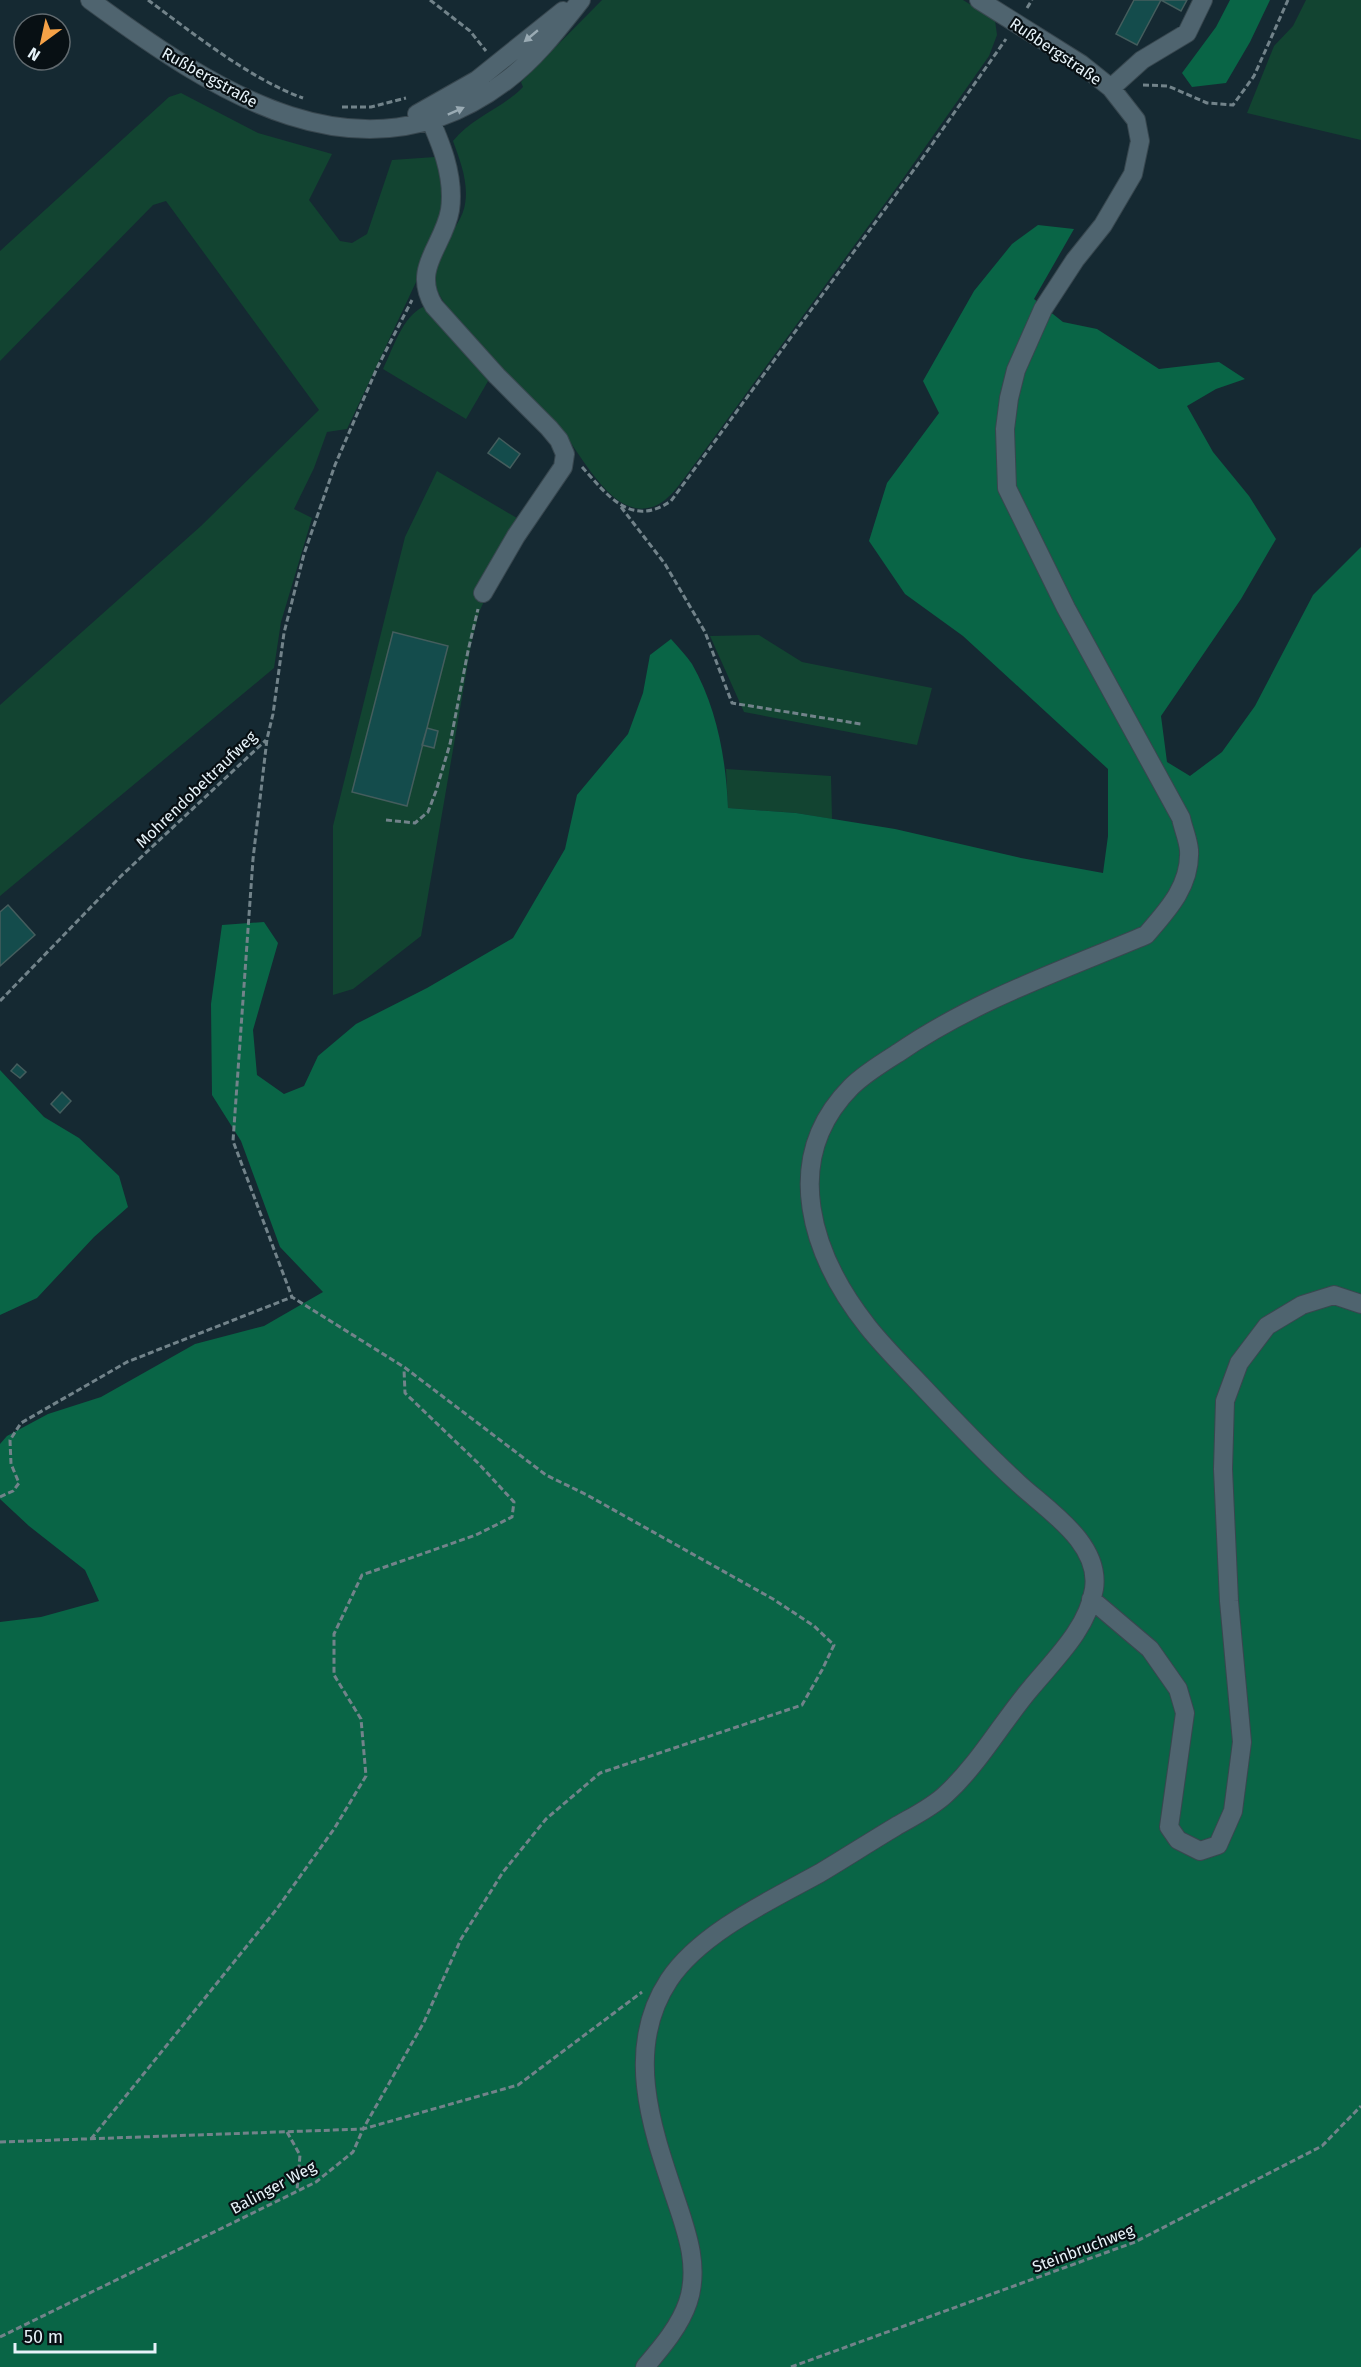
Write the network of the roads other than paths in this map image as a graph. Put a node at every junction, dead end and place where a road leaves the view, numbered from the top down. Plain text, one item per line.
1 (90, 0) edge
2 (579, 0) edge
3 (980, 0) edge
4 (1203, 0) edge
5 (1111, 88) junction
6 (429, 115) junction
7 (483, 593) road end
8 (1361, 1304) edge
9 (1091, 1599) junction
10 (645, 2367) edge

1 - 6 street, Rußbergstraße
2 - 6 street, Rußbergstraße
3 - 5 street, Rußbergstraße
4 - 5 street
5 - 9 street, Rußbergstraße
6 - 7 street
8 - 9 street
9 - 10 street

